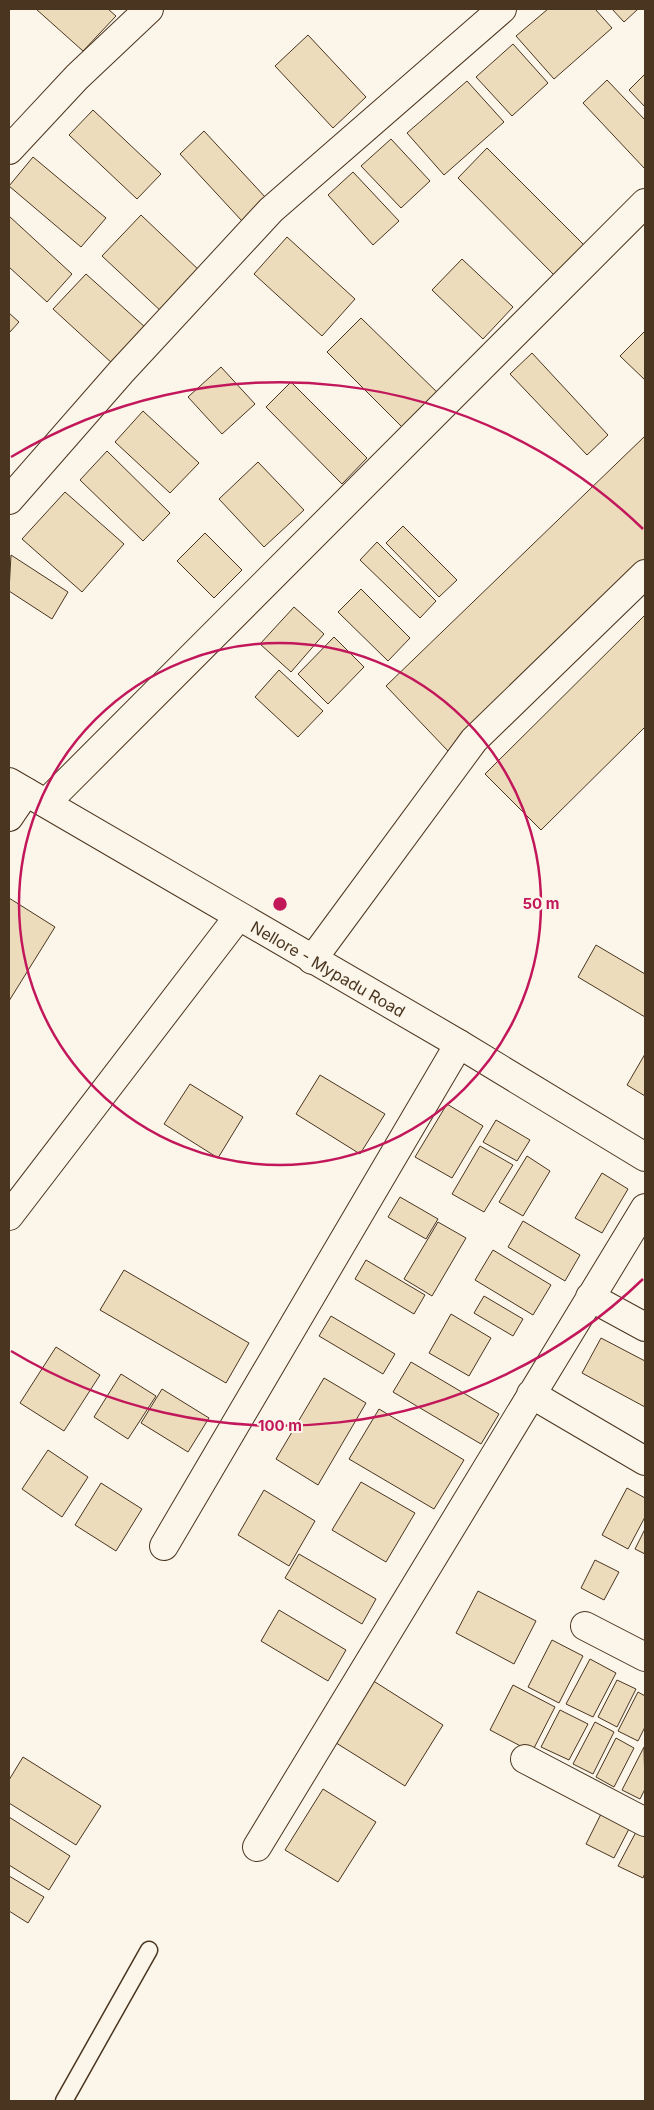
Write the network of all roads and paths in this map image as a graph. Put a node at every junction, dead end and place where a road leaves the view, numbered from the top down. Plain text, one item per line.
1 (149, 9) edge
2 (502, 9) edge
3 (9, 150) edge
4 (645, 203) edge
5 (9, 500) edge
6 (645, 574) edge
7 (27, 793) edge
8 (9, 817) edge
9 (238, 917) junction
10 (312, 960) junction
11 (459, 1044) junction
12 (645, 1157) edge
13 (645, 1208) edge
14 (9, 1216) edge
15 (590, 1297) junction
16 (645, 1327) edge
17 (531, 1394) junction
18 (645, 1461) edge
19 (164, 1546) dead end
20 (585, 1626) dead end
21 (645, 1657) edge
22 (525, 1759) dead end
23 (645, 1822) edge
24 (257, 1847) dead end
25 (149, 1950) dead end
26 (64, 2101) edge

1 - 3 street
2 - 5 street
4 - 7 street
6 - 10 street
7 - 8 street
7 - 9 street, Nellore - Mypadu Road
9 - 10 street, Nellore - Mypadu Road
9 - 14 street
10 - 11 street, Nellore - Mypadu Road
11 - 12 street, Nellore - Mypadu Road
11 - 19 street
13 - 15 street
15 - 16 street
15 - 17 street
17 - 18 street
17 - 24 street
20 - 21 street
22 - 23 street
25 - 26 lane

